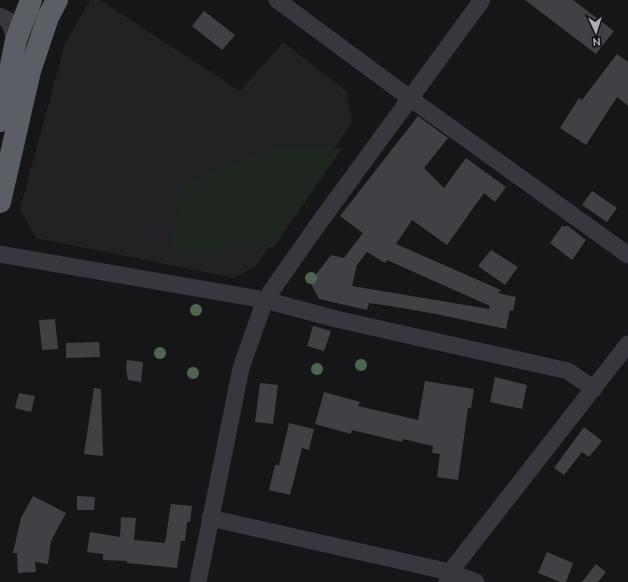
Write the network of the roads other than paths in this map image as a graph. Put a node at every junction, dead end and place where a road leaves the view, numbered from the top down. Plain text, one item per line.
1 (32, 0) edge
2 (57, 0) edge
3 (277, 0) edge
4 (482, 0) edge
5 (0, 16) edge
6 (16, 40) junction
7 (411, 99) junction
8 (0, 121) edge
9 (0, 202) edge
10 (0, 254) edge
11 (628, 255) edge
12 (265, 300) junction
13 (628, 344) edge
14 (594, 389) junction
15 (210, 518) junction
16 (449, 577) edge
17 (198, 582) edge
18 (476, 582) edge

1 - 6 highway
2 - 9 highway
3 - 7 street
4 - 7 street
5 - 6 street
6 - 8 highway
7 - 11 street
7 - 12 street
10 - 12 street
12 - 14 street
12 - 15 street
13 - 14 street
14 - 16 street
15 - 16 street
15 - 17 street
16 - 18 street

